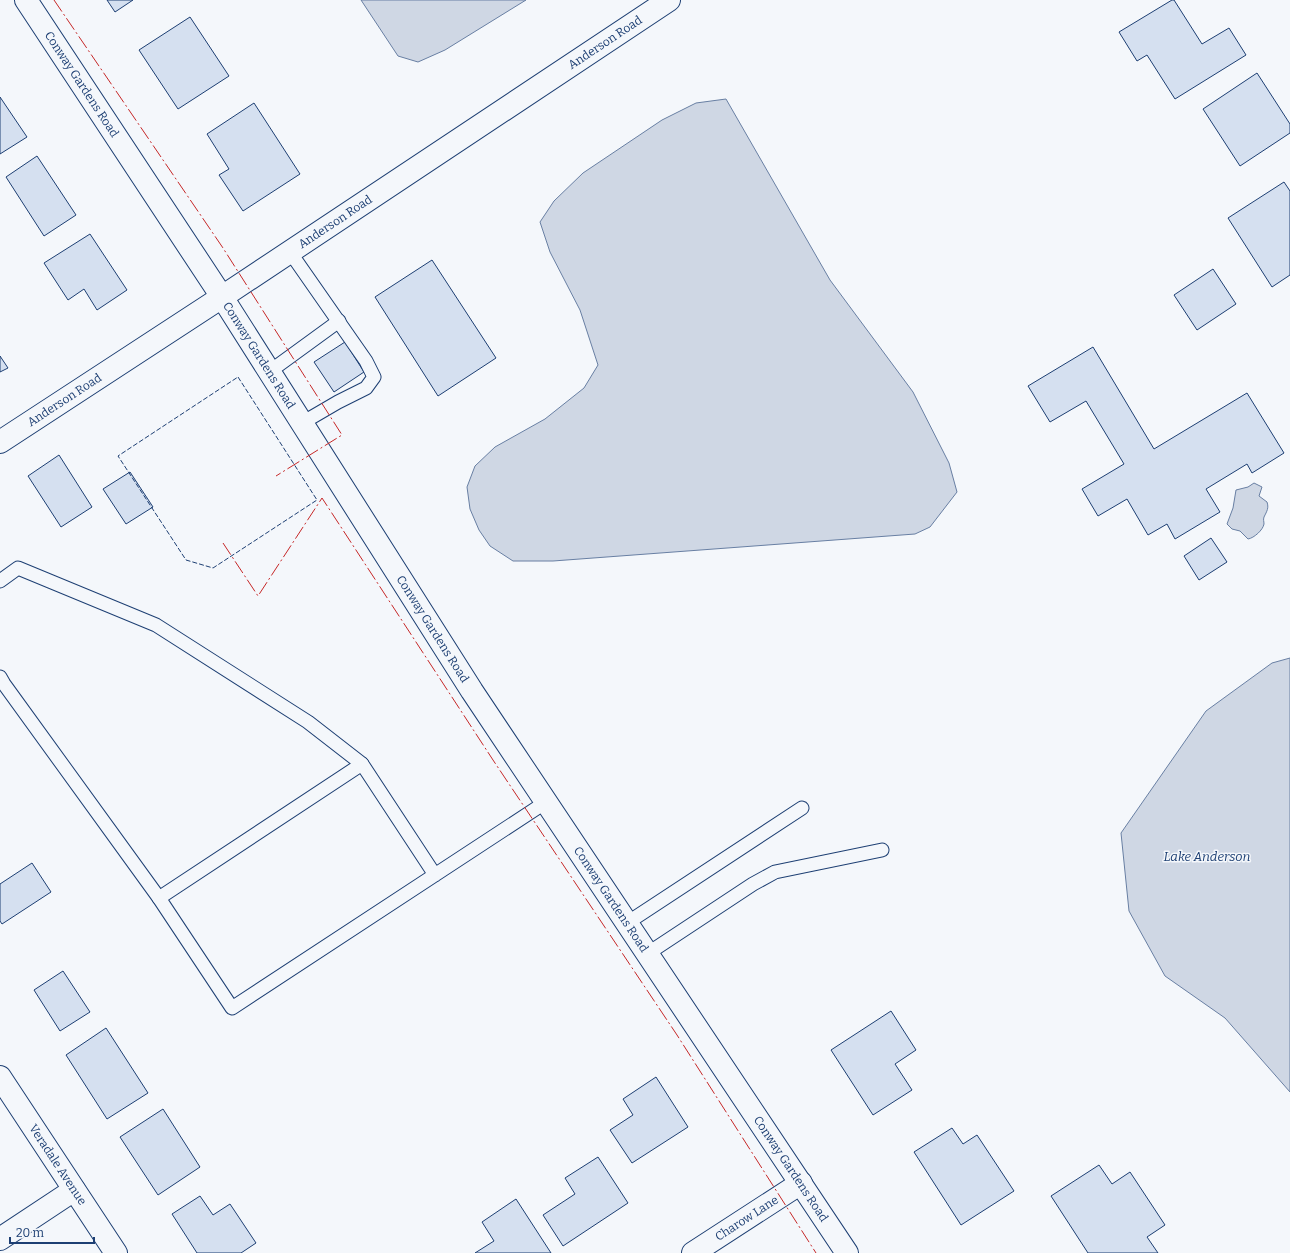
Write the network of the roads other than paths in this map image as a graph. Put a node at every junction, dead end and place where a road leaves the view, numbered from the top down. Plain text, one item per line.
1 (26, 0) edge
2 (669, 0) edge
3 (290, 252) junction
4 (222, 297) junction
5 (339, 321) junction
6 (269, 372) junction
7 (302, 424) junction
8 (0, 442) edge
9 (0, 581) edge
10 (0, 677) edge
11 (362, 764) junction
12 (546, 802) junction
13 (802, 808) dead end
14 (882, 850) dead end
15 (435, 875) junction
16 (160, 898) junction
17 (627, 923) junction
18 (647, 954) junction
19 (0, 1077) edge
20 (801, 1183) junction
21 (74, 1190) junction
22 (0, 1239) edge
23 (116, 1253) edge
24 (694, 1253) edge
25 (847, 1253) edge

1 - 4 street, Conway Gardens Road
2 - 3 street, Anderson Road
3 - 4 street, Anderson Road
3 - 5 lane
4 - 6 street, Conway Gardens Road
4 - 8 street, Anderson Road
5 - 6 lane
5 - 7 lane
6 - 7 street, Conway Gardens Road
7 - 12 street, Conway Gardens Road
9 - 11 lane
10 - 16 lane
11 - 15 lane
11 - 16 lane
12 - 15 lane
12 - 17 street, Conway Gardens Road
13 - 17 lane
14 - 18 lane
15 - 16 lane
17 - 18 street, Conway Gardens Road
18 - 20 street, Conway Gardens Road
19 - 21 street, Veradale Avenue
20 - 24 street, Charow Lane
20 - 25 street, Conway Gardens Road
21 - 22 street
21 - 23 street, Veradale Avenue

